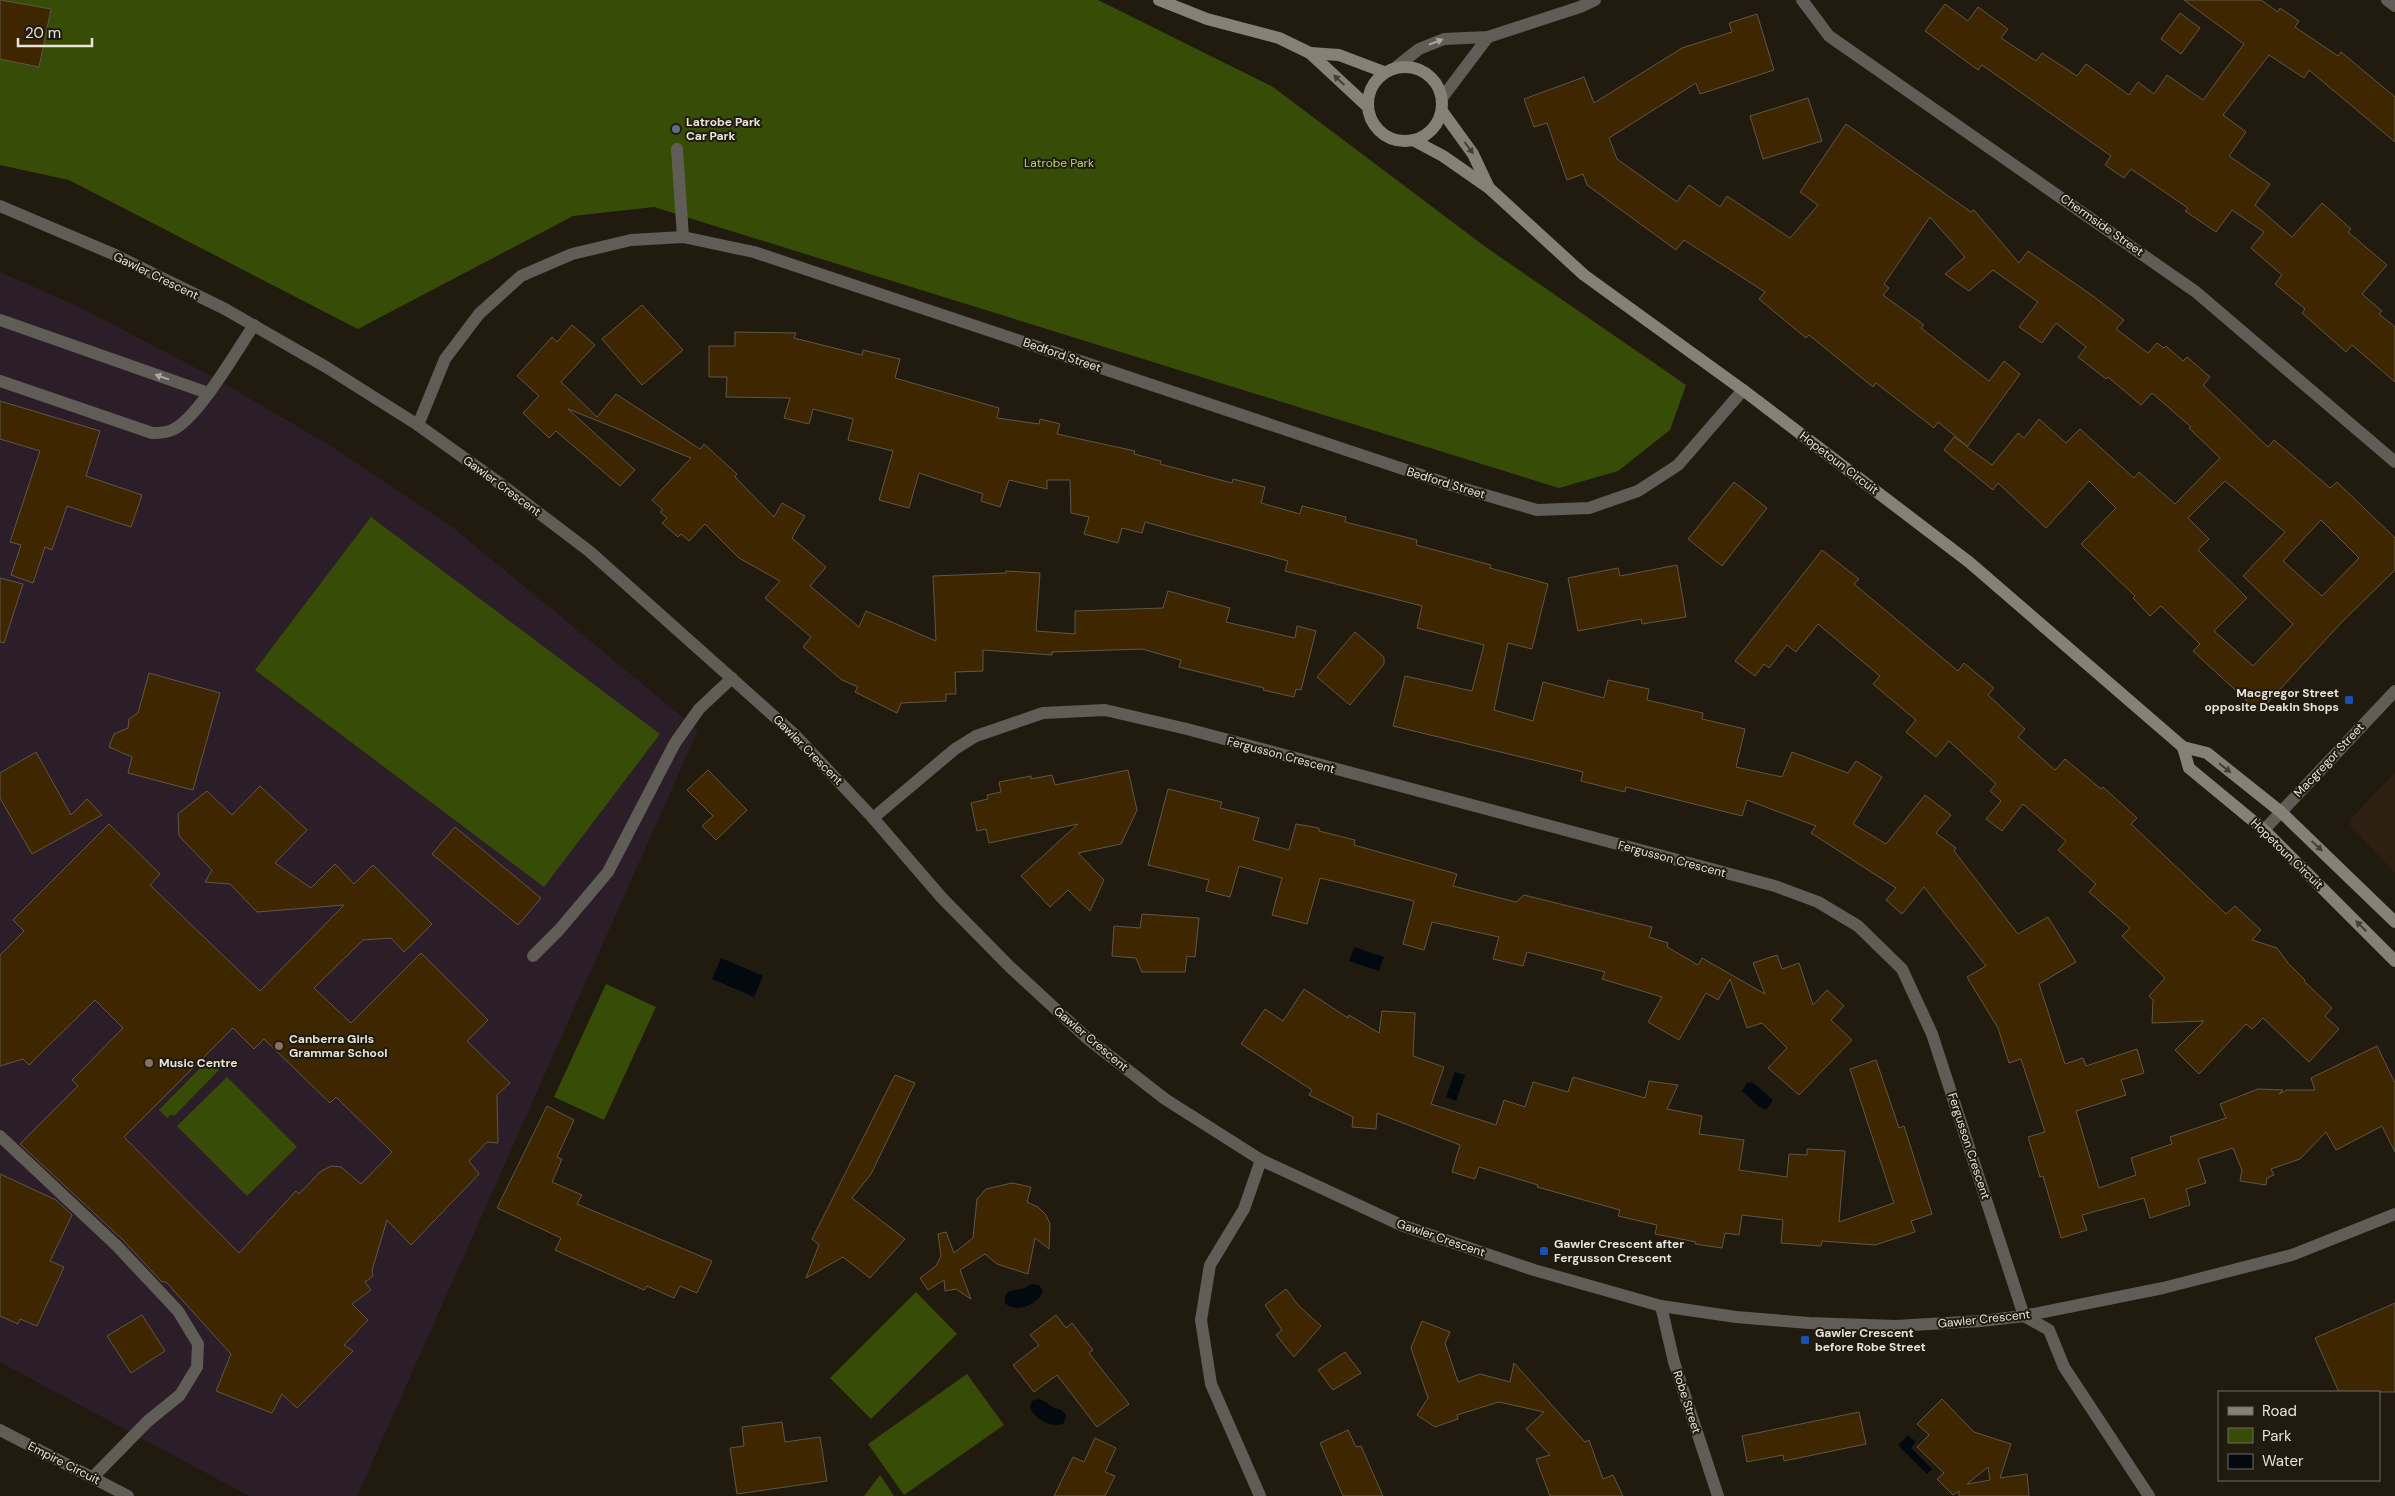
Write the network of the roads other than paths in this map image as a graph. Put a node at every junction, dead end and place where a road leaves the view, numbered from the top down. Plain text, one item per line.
1 (1159, 0) edge
2 (1595, 0) edge
3 (1802, 0) edge
4 (2387, 0) edge
5 (2395, 6) edge
6 (1488, 37) junction
7 (1310, 53) junction
8 (1390, 70) junction
9 (1442, 105) junction
10 (1367, 106) junction
11 (1413, 140) junction
12 (677, 149) dead end
13 (1489, 188) junction
14 (0, 206) edge
15 (683, 237) junction
16 (0, 320) edge
17 (254, 325) junction
18 (0, 381) edge
19 (1743, 390) junction
20 (208, 393) junction
21 (418, 425) junction
22 (2395, 462) edge
23 (732, 678) junction
24 (2395, 691) edge
25 (2183, 747) junction
26 (2281, 812) junction
27 (874, 818) junction
28 (2264, 830) junction
29 (2395, 922) edge
30 (533, 956) dead end
31 (2395, 961) edge
32 (0, 1136) edge
33 (1261, 1160) junction
34 (2395, 1214) edge
35 (1661, 1306) junction
36 (2024, 1316) junction
37 (0, 1430) edge
38 (93, 1477) junction
39 (128, 1496) edge
40 (1260, 1496) edge
41 (1718, 1496) edge
42 (2149, 1496) edge

1 - 7 main road
2 - 6 street
3 - 22 street, Chermside Street
4 - 5 street
8 -> 6 street
6 - 9 street
7 - 8 main road
10 -> 7 main road
8 - 9 main road
8 - 10 main road
9 - 11 main road
9 -> 13 main road, Hopetoun Circuit
10 - 11 main road
11 - 13 main road, Hopetoun Circuit
12 - 15 street
13 - 19 main road, Hopetoun Circuit
14 - 17 street, Gawler Crescent
15 - 19 street, Bedford Street
15 - 21 street, Bedford Street
20 -> 16 street
17 - 20 street
17 - 21 street, Gawler Crescent
18 - 20 street
19 - 25 main road, Hopetoun Circuit
21 - 23 street, Gawler Crescent
23 - 27 street, Gawler Crescent
23 - 30 street
24 - 26 street, Macgregor Street
25 -> 26 main road, Hopetoun Circuit
25 - 28 main road, Hopetoun Circuit
26 - 28 street, Macgregor Street
26 -> 29 main road, Hopetoun Circuit
27 - 33 street, Gawler Crescent
27 - 36 street, Fergusson Crescent
31 -> 28 main road, Hopetoun Circuit
32 - 38 street
33 - 35 street, Gawler Crescent
33 - 40 street
34 - 36 street, Gawler Crescent
35 - 36 street, Gawler Crescent
35 - 41 street, Robe Street
36 - 42 street
37 - 38 street, Empire Circuit
38 - 39 street, Empire Circuit

